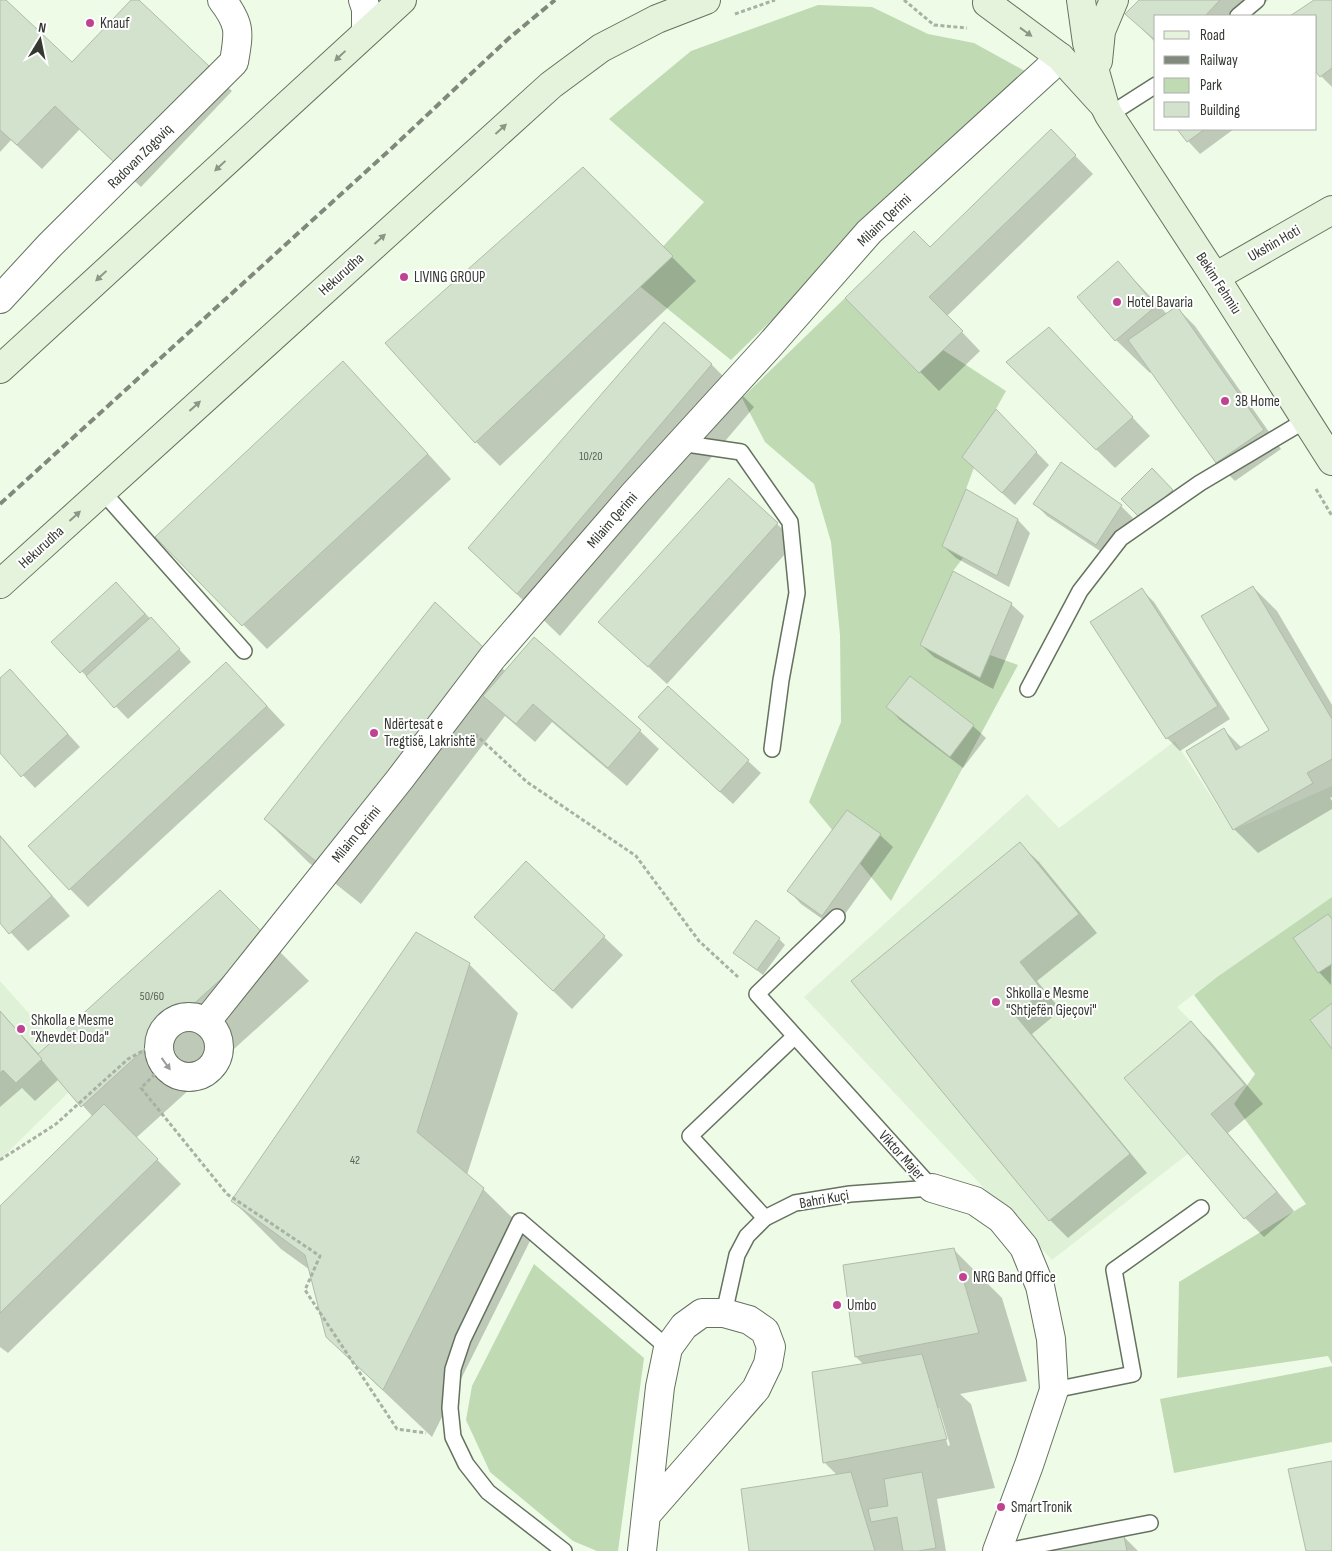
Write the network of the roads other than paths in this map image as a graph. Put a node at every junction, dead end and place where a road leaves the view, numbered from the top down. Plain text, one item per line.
1 (222, 0) edge
2 (363, 0) edge
3 (402, 0) edge
4 (706, 0) edge
5 (1018, 0) edge
6 (1081, 0) edge
7 (1114, 0) edge
8 (1257, 0) edge
9 (980, 2) edge
10 (1239, 15) edge
11 (366, 32) junction
12 (1060, 56) junction
13 (1154, 86) edge
14 (1107, 111) junction
15 (1332, 210) edge
16 (1215, 277) junction
17 (0, 299) edge
18 (0, 369) edge
19 (1306, 420) junction
20 (680, 444) junction
21 (1332, 461) edge
22 (102, 490) junction
23 (0, 584) edge
24 (244, 651) dead end
25 (1028, 689) dead end
26 (772, 749) dead end
27 (837, 917) dead end
28 (206, 1022) junction
29 (794, 1037) junction
30 (932, 1188) junction
31 (1201, 1208) dead end
32 (765, 1218) junction
33 (724, 1313) junction
34 (668, 1348) junction
35 (1054, 1390) junction
36 (646, 1515) junction
37 (1150, 1523) dead end
38 (564, 1551) edge
39 (642, 1551) edge
40 (997, 1551) edge
41 (1006, 1551) edge

1 - 17 street, Radovan Zogoviq
2 - 11 street
3 - 11 main road
22 -> 4 main road, Hekurudha
5 - 9 main road
6 - 14 main road, Bekim Fehmiu
7 - 14 main road
8 - 10 lane
9 -> 12 main road, Bekim Fehmiu
11 -> 18 main road
12 - 14 main road, Bekim Fehmiu
12 - 20 street, Milaim Qerimi
13 - 14 lane
14 - 16 main road, Bekim Fehmiu
15 - 16 main road, Ukshin Hoti
16 - 19 main road, Bekim Fehmiu
19 - 21 main road, Bekim Fehmiu
19 - 25 lane
20 - 26 lane
20 - 28 street, Milaim Qerimi
23 -> 22 main road, Hekurudha
22 - 24 lane
27 - 29 lane, Viktor Majer
28 -> 28 street
29 - 30 lane, Viktor Majer
29 - 32 lane
30 - 32 lane, Bahri Kuçi
30 - 35 street, Viktor Majer
31 - 35 lane
32 - 33 lane, Bahri Kuçi
33 - 34 street
33 - 36 street
34 - 36 street
34 - 38 lane
35 - 40 street, Viktor Majer
36 - 39 street
37 - 41 lane

